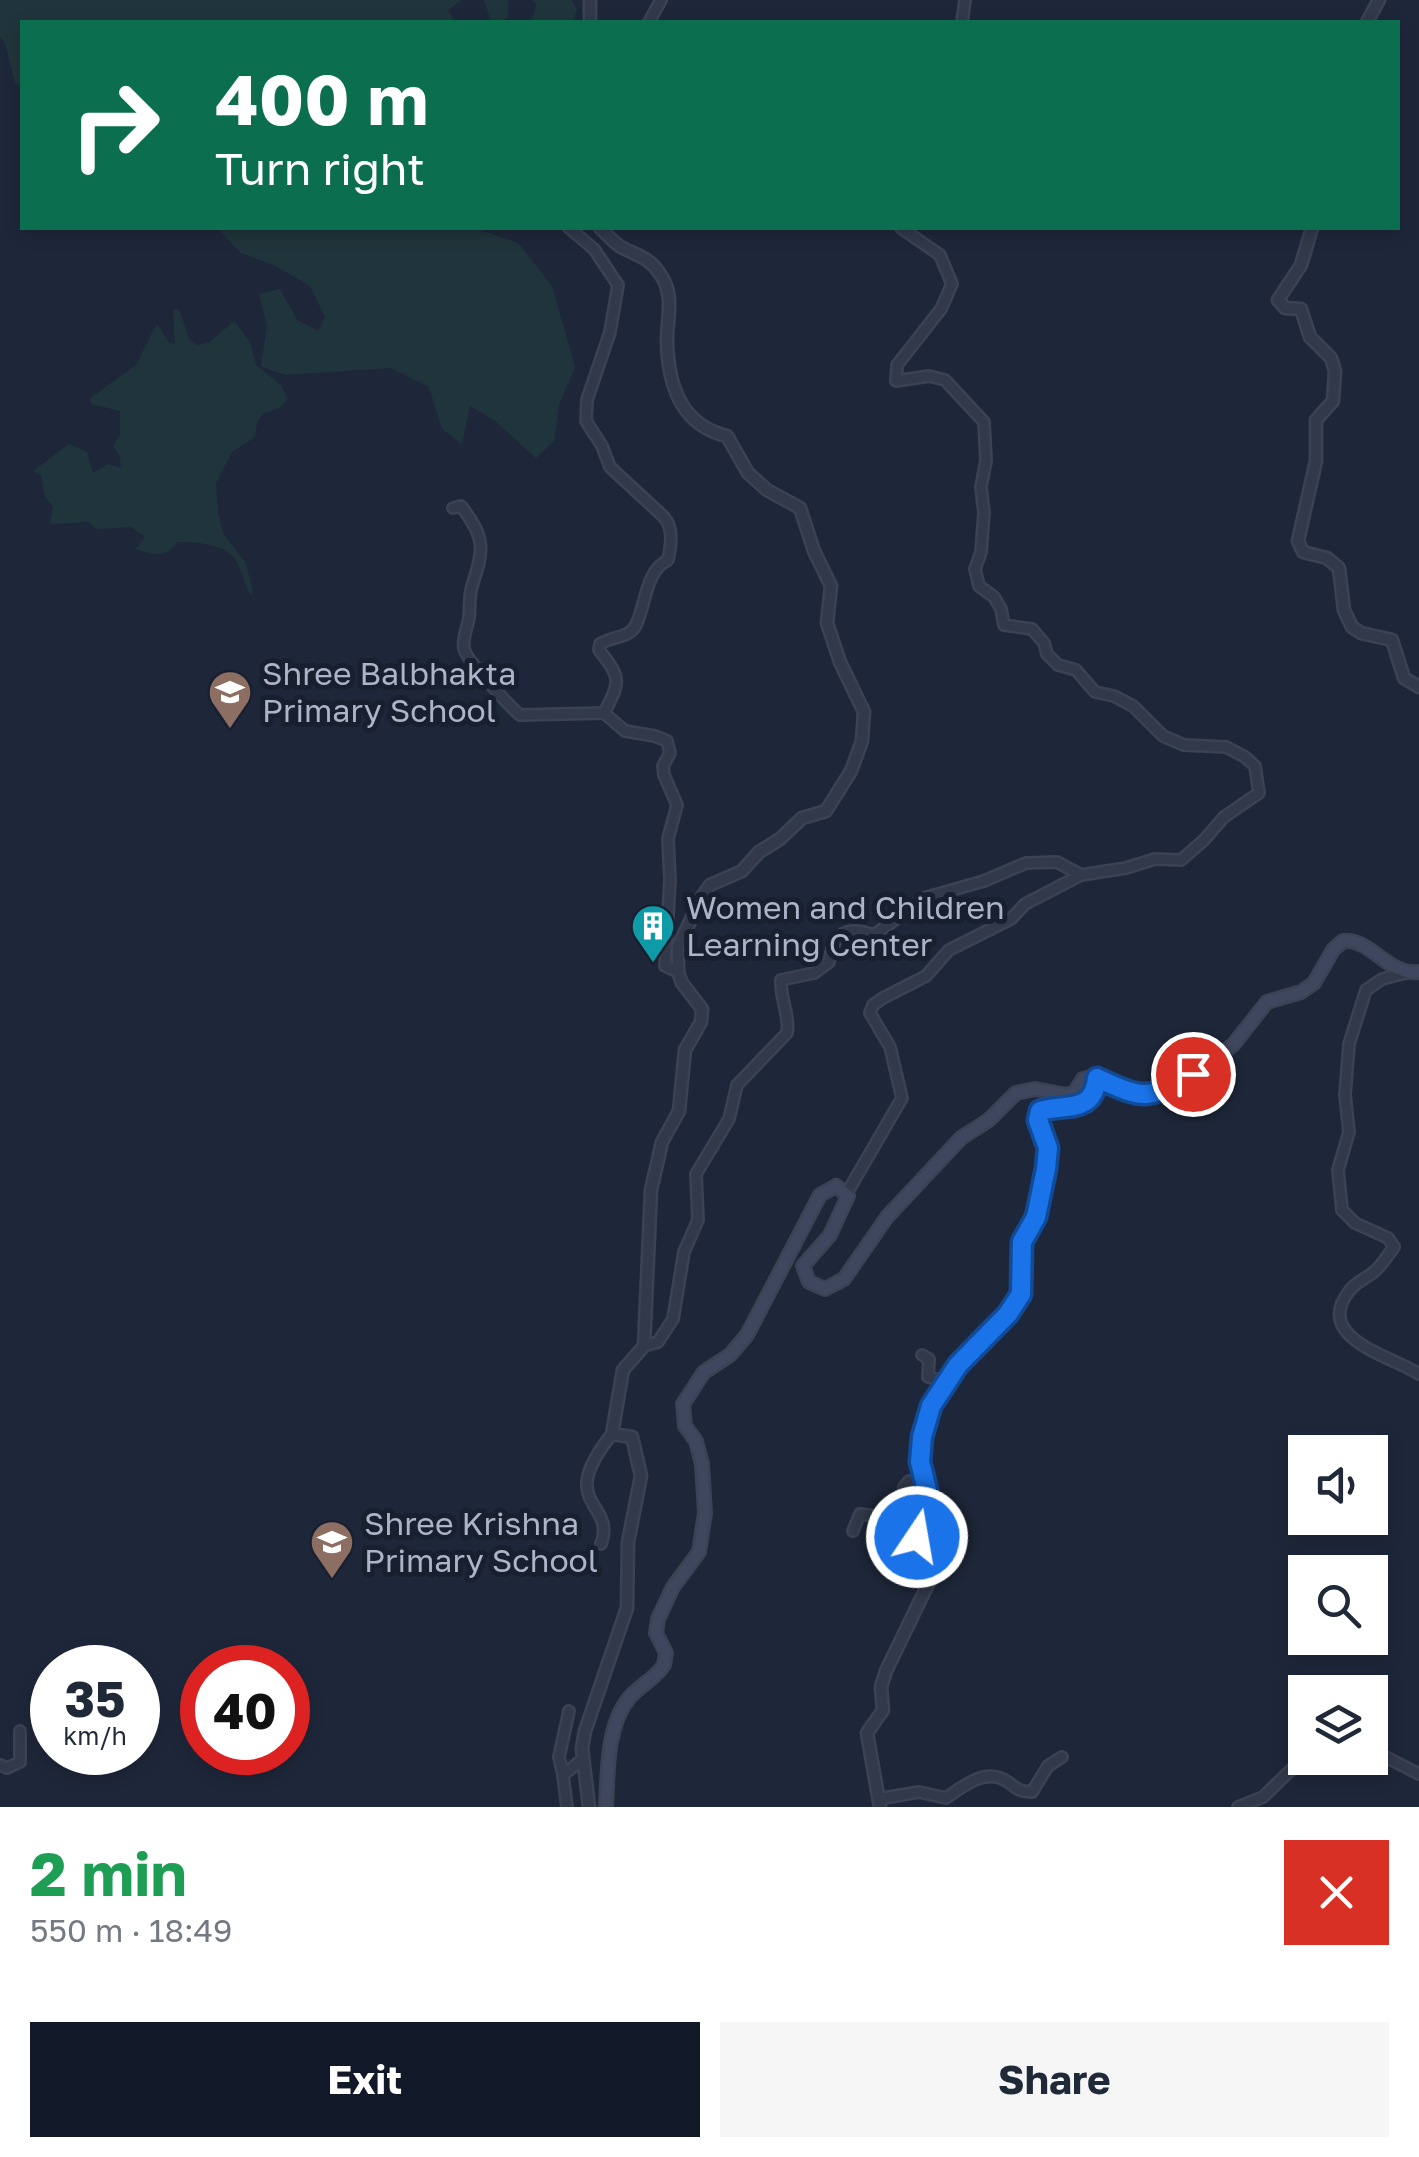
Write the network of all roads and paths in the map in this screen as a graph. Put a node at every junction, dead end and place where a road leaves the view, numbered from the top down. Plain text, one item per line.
1 (571, 230) edge
2 (602, 230) edge
3 (904, 230) edge
4 (1311, 230) edge
5 (453, 508) dead end
6 (1419, 688) edge
7 (604, 713) junction
8 (1081, 875) junction
9 (678, 972) junction
10 (1413, 973) edge
11 (1097, 1078) junction
12 (847, 1194) junction
13 (644, 1346) junction
14 (922, 1356) dead end
15 (1419, 1374) edge
16 (947, 1382) junction
17 (612, 1434) junction
18 (926, 1479) junction
19 (853, 1531) dead end
20 (602, 1544) dead end
21 (569, 1710) dead end
22 (20, 1731) dead end
23 (1062, 1756) dead end
24 (1388, 1758) edge
25 (584, 1759) junction
26 (0, 1765) edge
27 (1288, 1773) edge
28 (564, 1774) junction
29 (1419, 1774) edge
30 (879, 1803) edge
31 (567, 1807) edge
32 (589, 1807) edge
33 (606, 1807) edge
34 (1238, 1807) edge

1 - 7 street
2 - 9 street
3 - 8 street
4 - 6 street
5 - 7 street
7 - 9 street
8 - 12 street
8 - 13 street
9 - 13 street
10 - 11 main road
10 - 15 street
11 - 12 main road
11 - 16 street
12 - 33 main road
13 - 17 street
14 - 16 street
16 - 18 street
17 - 20 street
17 - 25 street
18 - 19 street
18 - 30 street
21 - 28 street
22 - 26 street
23 - 30 street
24 - 29 street
25 - 28 street
25 - 32 street
27 - 34 street
28 - 31 street

